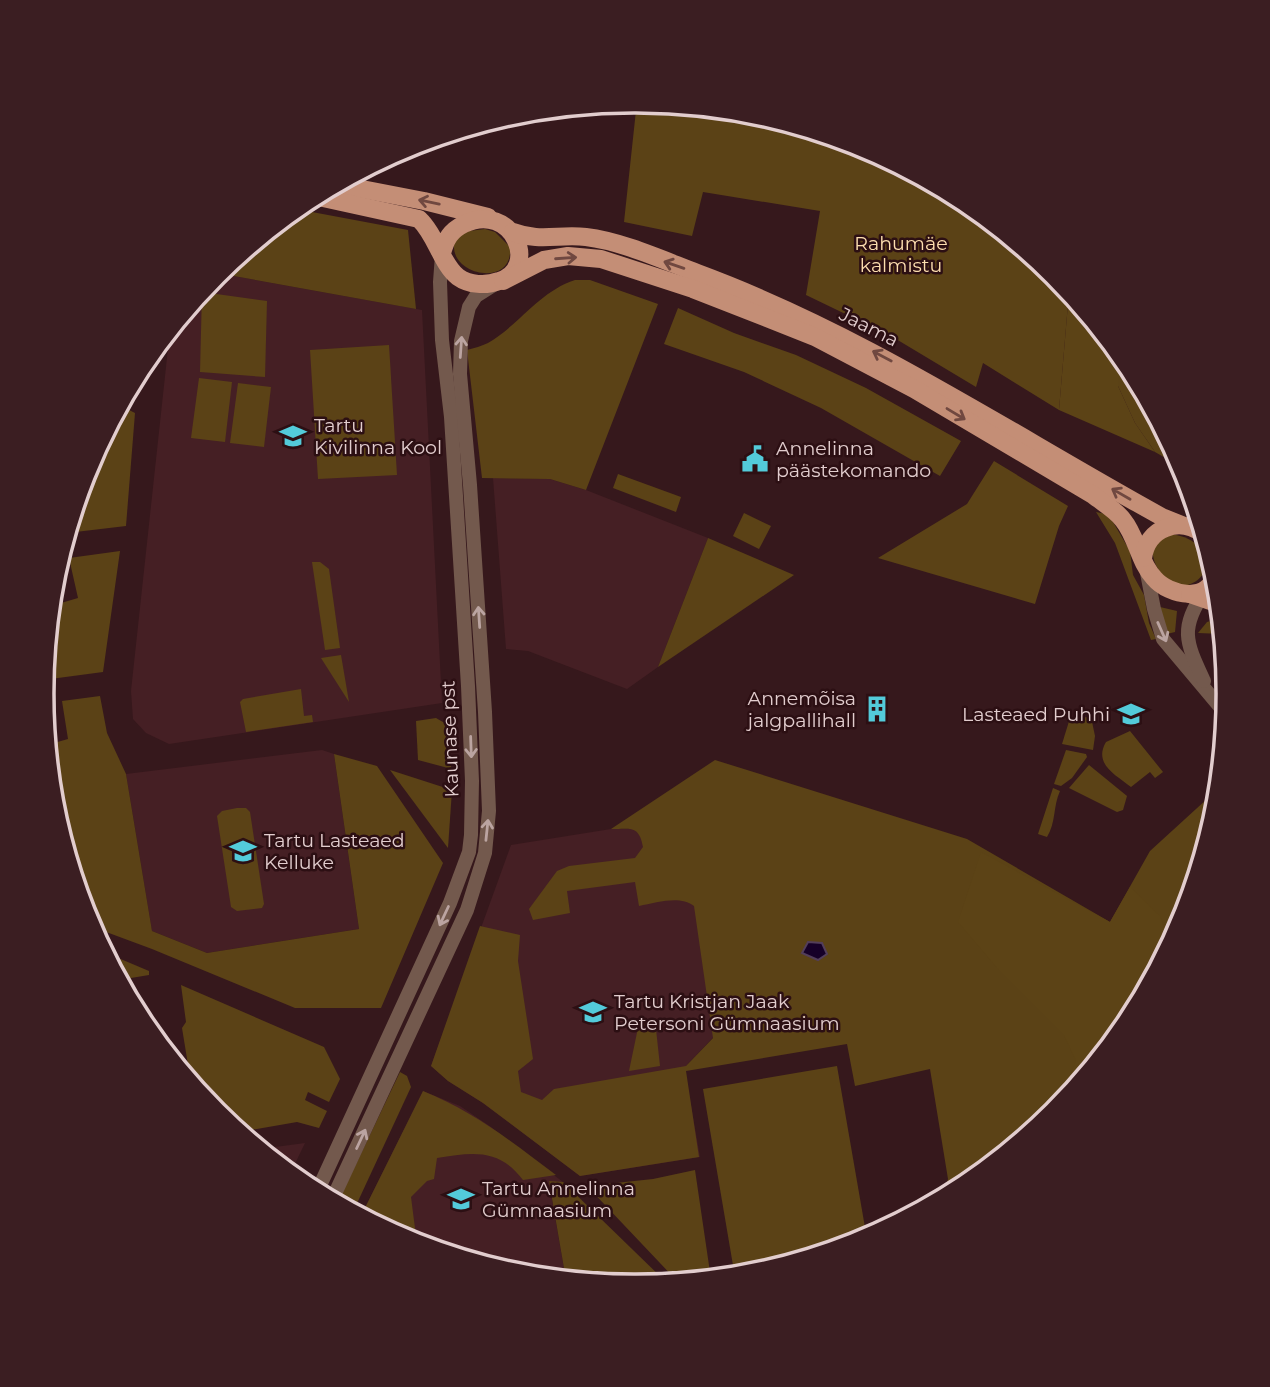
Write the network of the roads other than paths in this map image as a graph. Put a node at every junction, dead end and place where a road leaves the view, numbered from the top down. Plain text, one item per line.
1 (352, 187) edge
2 (331, 200) edge
3 (494, 220) junction
4 (513, 232) junction
5 (442, 253) junction
6 (503, 281) junction
7 (1190, 521) edge
8 (1144, 562) junction
9 (1203, 588) edge
10 (1209, 692) junction
11 (1216, 701) edge
12 (322, 1182) edge
13 (336, 1190) edge

3 -> 1 main road
2 - 5 main road
3 - 4 main road
3 - 5 main road
4 - 6 main road
7 -> 4 main road, Jaama
5 - 6 main road
5 -> 12 street, Kaunase pst
6 -> 8 main road, Jaama
13 -> 6 street, Kaunase pst
7 - 8 main road
8 - 9 main road
8 -> 10 street
9 - 10 street
10 - 11 street

